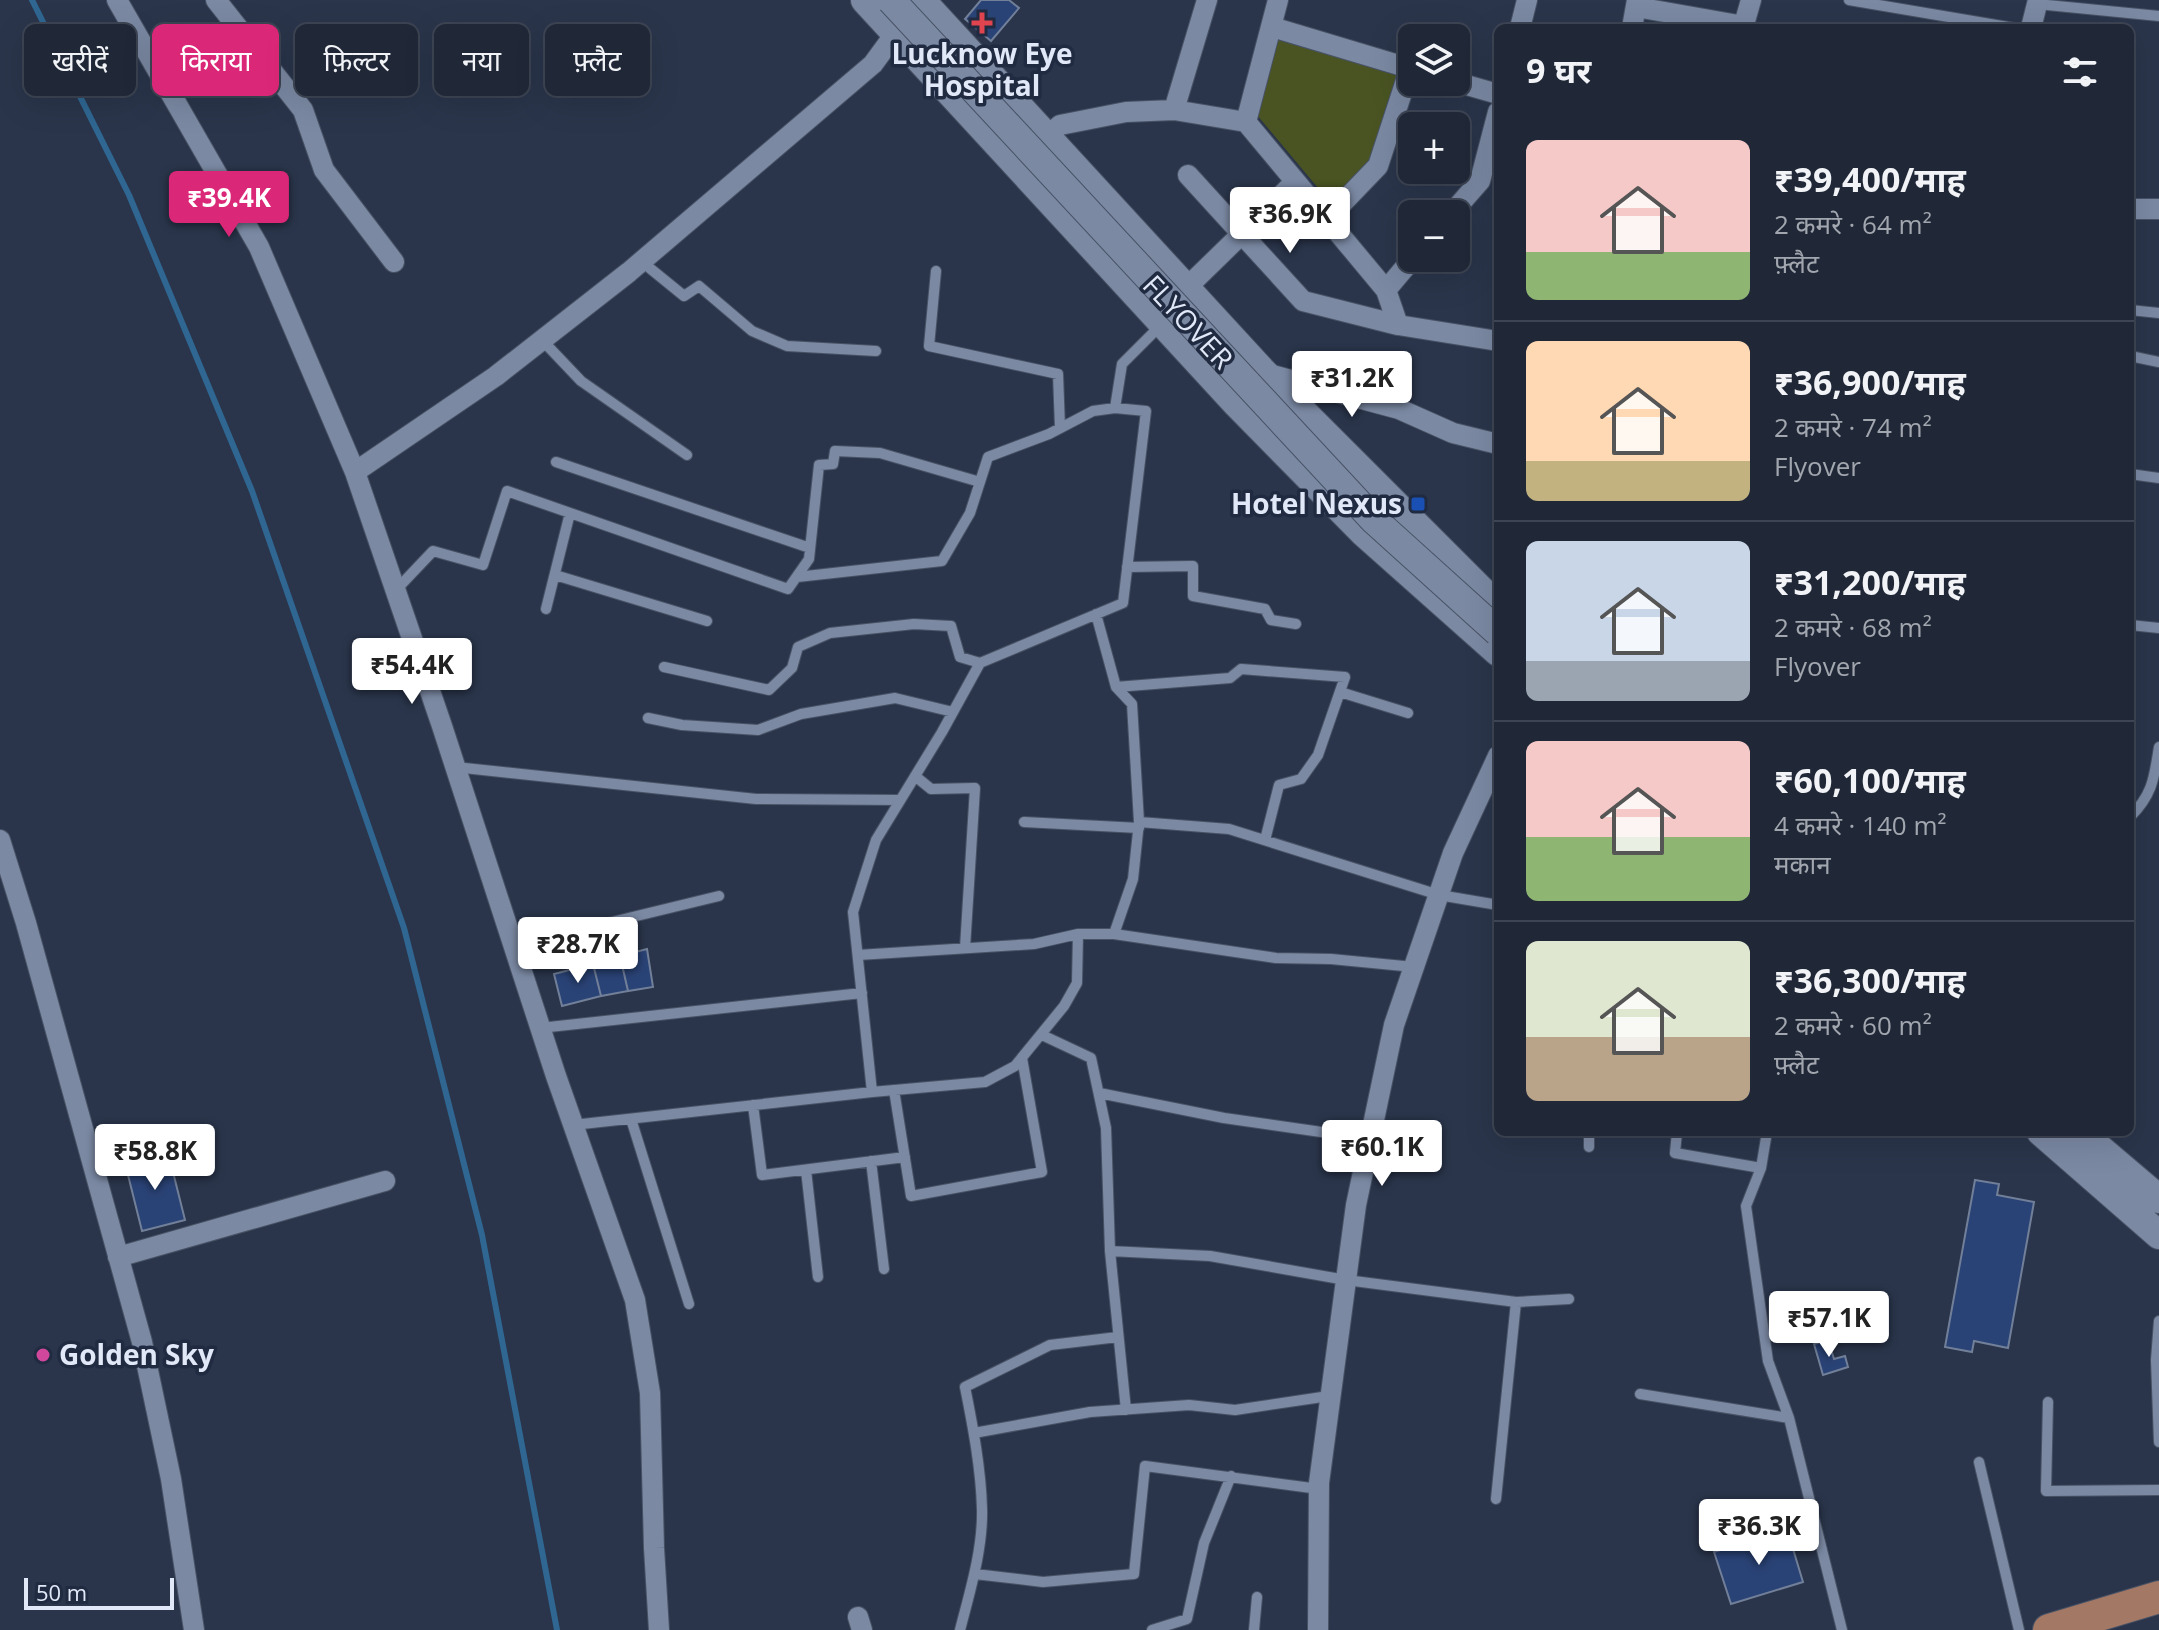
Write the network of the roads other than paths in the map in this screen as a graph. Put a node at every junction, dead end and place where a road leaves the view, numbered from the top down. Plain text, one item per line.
1 (117, 0) edge
2 (216, 0) edge
3 (865, 0) edge
4 (891, 0) edge
5 (920, 0) edge
6 (1278, 0) edge
7 (1527, 0) edge
8 (1751, 0) edge
9 (1849, 0) edge
10 (1202, 1) edge
11 (2038, 2) edge
12 (1636, 4) edge
13 (2159, 16) edge
14 (1521, 24) edge
15 (1633, 24) edge
16 (1729, 24) edge
17 (1744, 24) edge
18 (1990, 24) edge
19 (2032, 24) edge
20 (1272, 27) junction
21 (896, 33) junction
22 (1398, 64) edge
23 (1470, 86) edge
24 (1494, 93) edge
25 (1402, 96) edge
26 (1174, 110) junction
27 (1246, 122) junction
28 (1494, 127) edge
29 (1046, 137) junction
30 (1188, 175) dead end
31 (1295, 182) junction
32 (1463, 200) edge
33 (2134, 209) edge
34 (2159, 209) edge
35 (1327, 219) junction
36 (1240, 233) junction
37 (641, 261) junction
38 (394, 262) dead end
39 (936, 271) dead end
40 (1401, 272) edge
41 (1184, 287) junction
42 (1386, 290) junction
43 (2134, 310) edge
44 (2159, 313) edge
45 (1163, 324) junction
46 (1398, 325) junction
47 (542, 340) junction
48 (1494, 340) edge
49 (876, 351) dead end
50 (2134, 357) edge
51 (2159, 362) edge
52 (1263, 372) junction
53 (1115, 408) junction
54 (1060, 428) junction
55 (1494, 443) edge
56 (687, 455) dead end
57 (556, 462) dead end
58 (355, 472) junction
59 (2134, 475) edge
60 (2159, 478) edge
61 (980, 482) junction
62 (570, 513) junction
63 (810, 548) junction
64 (1127, 567) junction
65 (555, 575) junction
66 (797, 577) junction
67 (395, 591) junction
68 (1494, 603) edge
69 (546, 609) dead end
70 (1096, 614) junction
71 (707, 621) dead end
72 (1296, 624) dead end
73 (2134, 625) edge
74 (1494, 628) edge
75 (2159, 628) edge
76 (1494, 648) edge
77 (980, 663) junction
78 (664, 667) dead end
79 (1116, 687) junction
80 (1340, 692) junction
81 (953, 712) junction
82 (1408, 713) dead end
83 (648, 718) dead end
84 (2159, 747) edge
85 (1494, 765) edge
86 (455, 767) junction
87 (915, 776) junction
88 (900, 800) junction
89 (2134, 813) edge
90 (1024, 822) dead end
91 (1139, 825) junction
92 (0, 840) edge
93 (1265, 840) junction
94 (1439, 895) junction
95 (719, 896) dead end
96 (1494, 904) edge
97 (1078, 934) junction
98 (1114, 934) junction
99 (513, 946) junction
100 (965, 948) junction
101 (858, 955) junction
102 (1414, 967) junction
103 (862, 993) junction
104 (540, 1028) junction
105 (1042, 1035) junction
106 (1022, 1058) junction
107 (894, 1090) junction
108 (872, 1092) junction
109 (1099, 1093) junction
110 (753, 1105) junction
111 (631, 1119) junction
112 (573, 1125) junction
113 (1589, 1136) edge
114 (1677, 1136) edge
115 (1766, 1136) edge
116 (2047, 1136) edge
117 (1370, 1139) junction
118 (2075, 1140) edge
119 (1589, 1147) dead end
120 (905, 1157) junction
121 (871, 1161) junction
122 (1761, 1168) junction
123 (806, 1170) junction
124 (385, 1181) dead end
125 (2119, 1183) junction
126 (2159, 1199) edge
127 (2159, 1235) edge
128 (1110, 1251) junction
129 (118, 1257) junction
130 (884, 1269) dead end
131 (818, 1277) dead end
132 (1346, 1280) junction
133 (1569, 1299) dead end
134 (1516, 1302) junction
135 (689, 1304) dead end
136 (2159, 1321) edge
137 (1118, 1337) junction
138 (1640, 1394) dead end
139 (1329, 1396) junction
140 (2048, 1402) dead end
141 (1126, 1410) junction
142 (1789, 1418) junction
143 (974, 1433) junction
144 (2159, 1442) edge
145 (1979, 1462) dead end
146 (1231, 1476) junction
147 (1319, 1489) junction
148 (2159, 1490) edge
149 (1496, 1499) dead end
150 (975, 1574) junction
151 (1257, 1597) dead end
152 (2159, 1597) edge
153 (194, 1630) edge
154 (659, 1630) edge
155 (960, 1630) edge
156 (1152, 1630) edge
157 (1254, 1630) edge
158 (1318, 1630) edge
159 (1842, 1630) edge
160 (2019, 1630) edge
161 (2049, 1630) edge

1 - 58 street
2 - 38 street
3 - 21 main road
4 - 74 main road, FLYOVER, bridge
5 - 21 street
5 - 29 main road
6 - 20 street
7 - 14 street
8 - 17 street
9 - 18 lane
10 - 26 street
11 - 13 lane
11 - 19 street
12 - 15 street
12 - 16 street
20 - 22 street
20 - 27 street
21 - 37 street
21 - 45 main road
23 - 24 street
25 - 35 street
26 - 27 street
26 - 29 street
27 - 31 street
28 - 32 street
29 - 41 main road
30 - 36 street
31 - 35 street
31 - 36 street
33 - 34 street
35 - 42 street
36 - 41 street
36 - 46 street
37 - 47 street
37 - 49 lane
39 - 54 lane
40 - 42 street
41 - 45 street
41 - 52 main road
42 - 46 street
43 - 44 lane
45 - 53 lane
45 - 76 main road
46 - 48 street
47 - 56 lane
47 - 58 street
50 - 51 lane
52 - 55 street
52 - 68 main road
53 - 54 lane
53 - 64 lane
54 - 61 lane
57 - 63 lane
58 - 67 street
59 - 60 lane
61 - 63 lane
61 - 66 lane
62 - 65 lane
62 - 66 lane
62 - 67 lane
63 - 66 lane
64 - 70 lane
64 - 72 lane
65 - 69 lane
65 - 71 lane
67 - 86 street
70 - 77 lane
70 - 79 lane
73 - 75 lane
77 - 78 lane
77 - 81 lane
79 - 80 lane
79 - 91 lane
80 - 82 lane
80 - 93 lane
81 - 83 lane
81 - 87 lane
84 - 89 lane
85 - 94 street
86 - 88 lane
86 - 99 street
87 - 88 lane
87 - 100 lane
88 - 101 lane
90 - 91 lane
91 - 93 lane
91 - 98 lane
92 - 129 street
93 - 94 lane
94 - 96 lane
94 - 102 street
95 - 99 lane
97 - 98 lane
97 - 100 lane
97 - 105 lane
98 - 102 lane
99 - 104 street
100 - 101 lane
101 - 103 lane
102 - 117 street
103 - 104 lane
103 - 108 lane
104 - 112 street
105 - 106 lane
105 - 109 lane
106 - 107 lane
106 - 120 lane
107 - 108 lane
107 - 120 lane
108 - 110 lane
109 - 117 lane
109 - 128 lane
110 - 111 lane
110 - 123 lane
111 - 112 lane
111 - 135 lane
112 - 154 street
113 - 119 lane
114 - 122 lane
115 - 122 lane
116 - 125 main road
117 - 132 street
118 - 125 main road
120 - 121 lane
121 - 123 lane
121 - 130 lane
122 - 142 lane
123 - 131 lane
124 - 129 street
125 - 126 main road
125 - 127 main road
128 - 132 lane
128 - 137 lane
129 - 153 street
132 - 134 lane
132 - 139 street
133 - 134 lane
134 - 149 lane
136 - 144 lane
137 - 141 lane
137 - 143 lane
138 - 142 lane
139 - 141 lane
139 - 147 street
140 - 148 lane
141 - 143 lane
142 - 159 lane
143 - 150 lane
145 - 160 lane
146 - 147 lane
146 - 150 lane
146 - 156 lane
147 - 158 street
150 - 155 lane
151 - 157 lane
152 - 161 main road

